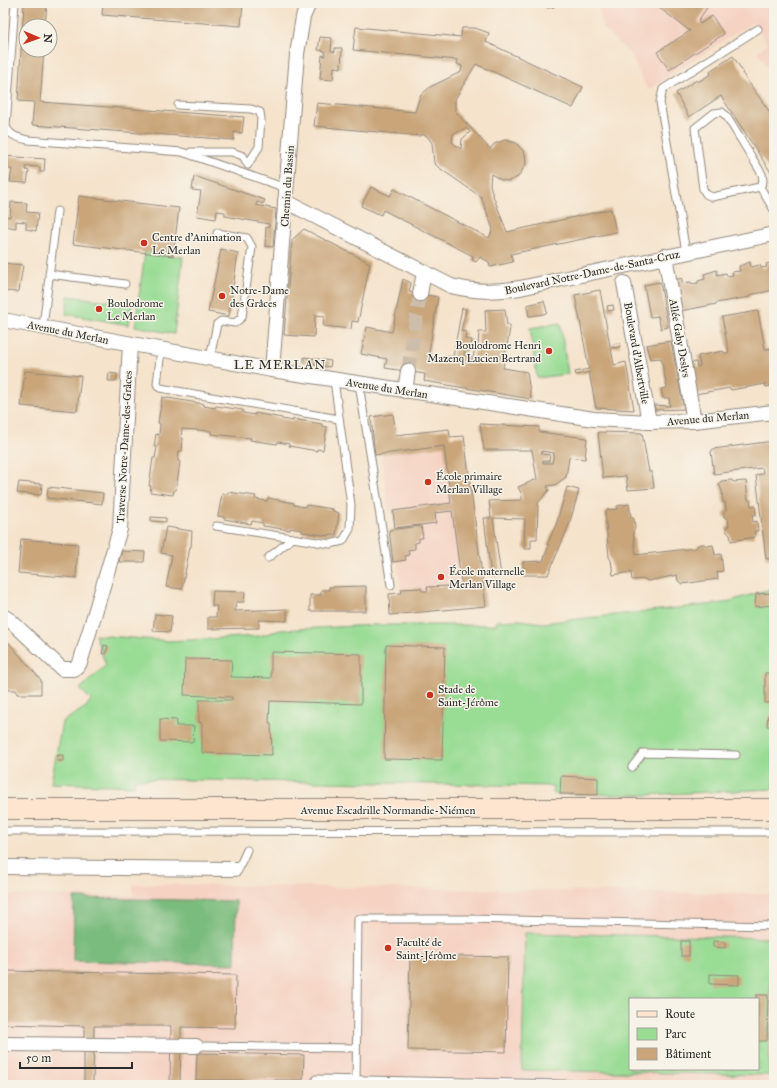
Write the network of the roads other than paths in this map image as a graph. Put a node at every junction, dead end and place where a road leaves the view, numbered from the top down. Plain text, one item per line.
1 (15, 3) edge
2 (308, 3) edge
3 (758, 29) dead end
4 (178, 105) dead end
5 (182, 152) junction
6 (248, 164) junction
7 (250, 175) junction
8 (760, 187) junction
9 (286, 195) junction
10 (774, 210) edge
11 (57, 211) dead end
12 (217, 233) dead end
13 (774, 234) edge
14 (686, 252) junction
15 (665, 256) junction
16 (424, 272) junction
17 (50, 274) junction
18 (624, 283) dead end
19 (125, 284) dead end
20 (420, 294) tunnel mouth
21 (3, 320) edge
22 (43, 327) junction
23 (130, 344) junction
24 (161, 350) junction
25 (210, 358) junction
26 (272, 370) junction
27 (408, 372) tunnel mouth
28 (334, 380) junction
29 (359, 384) junction
30 (405, 391) junction
31 (774, 412) edge
32 (339, 419) junction
33 (694, 421) junction
34 (649, 422) junction
35 (216, 526) dead end
36 (293, 538) junction
37 (268, 558) dead end
38 (391, 585) dead end
39 (3, 616) edge
40 (736, 754) dead end
41 (632, 767) dead end
42 (3, 809) edge
43 (774, 809) edge
44 (3, 831) edge
45 (774, 832) edge
46 (247, 850) dead end
47 (3, 867) edge
48 (235, 868) joint
49 (774, 926) edge
50 (3, 1044) edge
51 (196, 1046) joint
52 (356, 1048) junction
53 (356, 1082) edge
54 (316, 1085) edge
55 (583, 1085) edge
56 (613, 1085) edge

1 - 5 lane
2 - 9 street, Chemin du Bassin
3 - 14 lane
4 - 6 lane
5 - 6 lane
5 - 7 lane
6 - 7 lane
7 - 9 lane
8 - 8 lane
8 - 10 lane
9 - 16 street, Boulevard Notre-Dame-de-Santa-Cruz
9 - 26 street, Chemin du Bassin
11 - 17 lane
12 - 25 lane
13 - 14 street, Boulevard Notre-Dame-de-Santa-Cruz
14 - 15 street, Boulevard Notre-Dame-de-Santa-Cruz
15 - 16 street, Boulevard Notre-Dame-de-Santa-Cruz
15 - 33 street, Allée Gaby Deslys
16 - 20 street
17 - 19 lane
17 - 22 lane
18 - 34 street, Boulevard d'Albertville
21 - 22 street, Avenue du Merlan
22 - 23 street, Avenue du Merlan
23 - 24 street, Avenue du Merlan
23 - 39 street, Traverse Notre-Dame-des-Grâces
24 - 25 street, Avenue du Merlan
24 - 32 lane
25 - 26 street, Avenue du Merlan
26 - 28 street, Avenue du Merlan
27 - 30 street
28 - 29 street, Avenue du Merlan
28 - 32 lane
29 - 30 street, Avenue du Merlan
29 - 38 lane
30 - 34 street, Avenue du Merlan
31 - 33 street, Avenue du Merlan
32 - 36 lane
33 - 34 street, Avenue du Merlan
35 - 36 lane
36 - 37 lane
40 - 41 lane
42 - 43 street, Avenue Escadrille Normandie-Niémen
44 - 45 lane
46 - 48 lane
47 - 48 street
49 - 52 lane
50 - 51 street
51 - 52 lane
52 - 53 lane
53 - 54 lane
53 - 55 lane
55 - 56 lane

